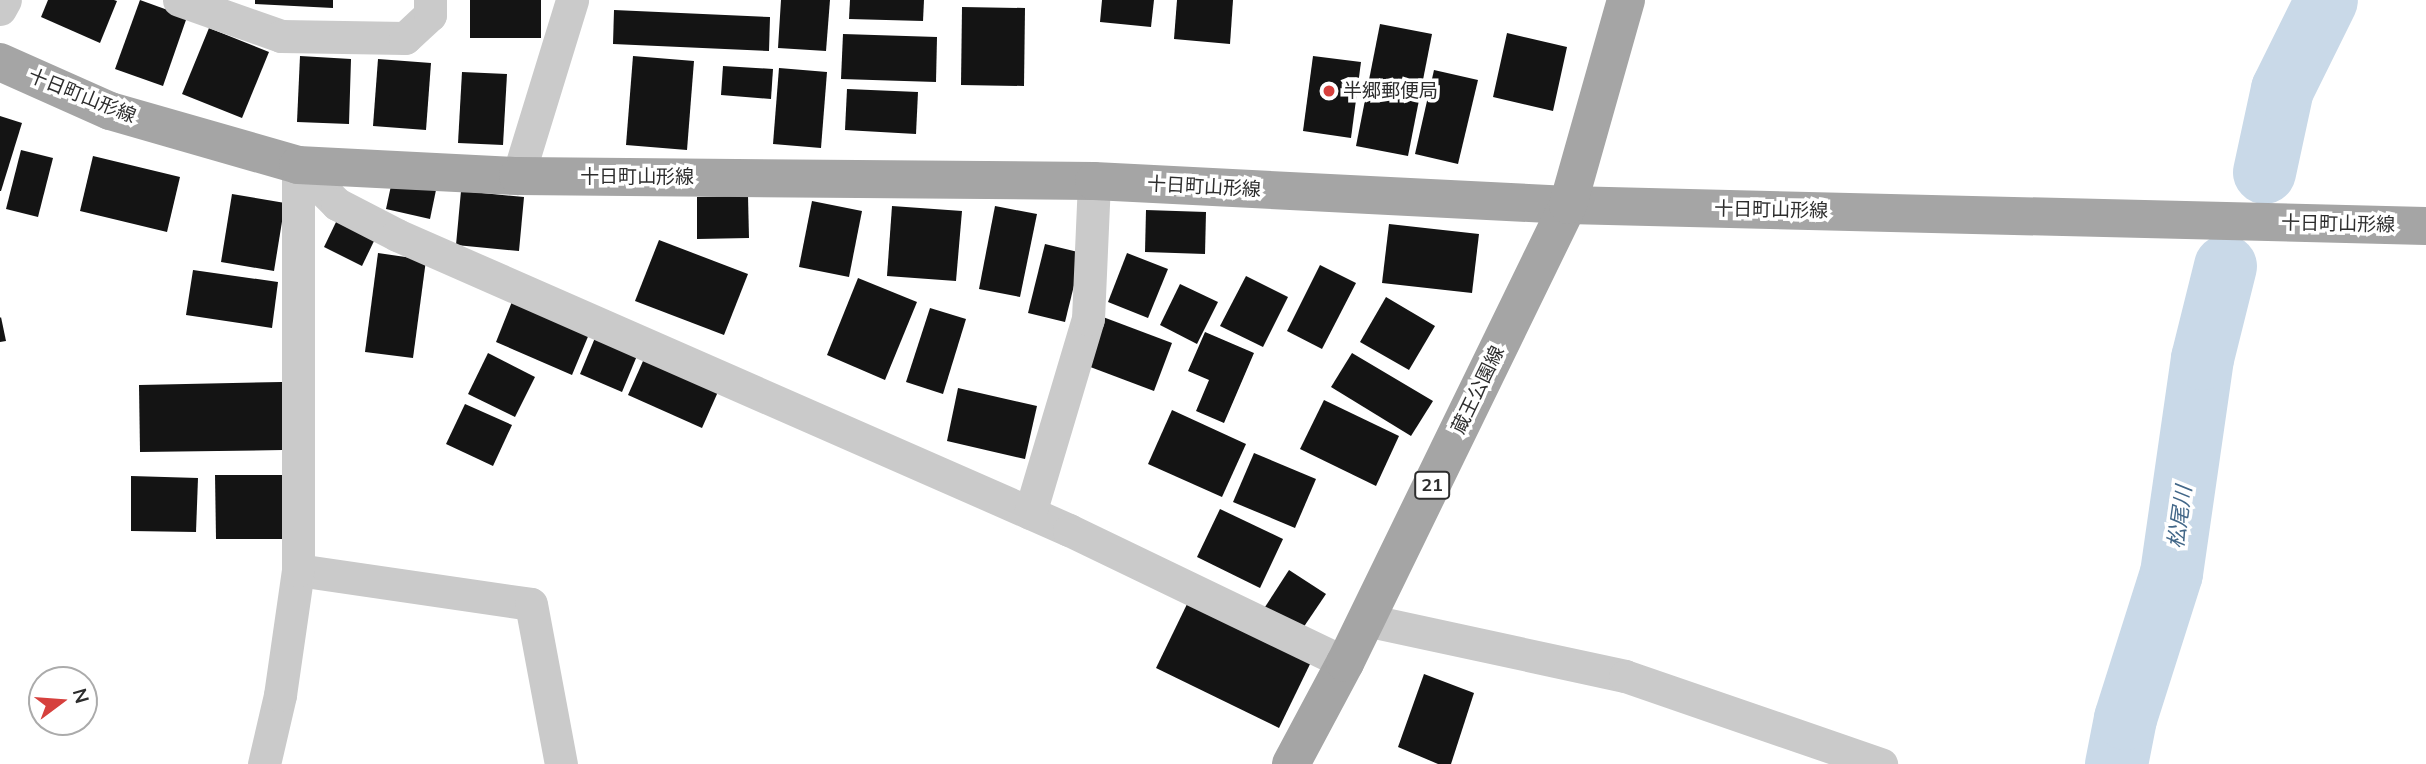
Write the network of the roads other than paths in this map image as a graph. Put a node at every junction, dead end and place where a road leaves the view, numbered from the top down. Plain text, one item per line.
1 (5, 0) edge
2 (179, 0) edge
3 (430, 0) edge
4 (572, 0) edge
5 (1626, 0) edge
6 (0, 9) edge
7 (0, 62) edge
8 (298, 164) junction
9 (518, 176) junction
10 (1094, 181) junction
11 (1568, 205) junction
12 (2426, 226) edge
13 (1030, 513) junction
14 (298, 570) junction
15 (1366, 620) junction
16 (1345, 663) junction
17 (264, 764) edge
18 (561, 764) edge
19 (1291, 764) edge
20 (1881, 764) edge

1 - 6 street
2 - 3 street
4 - 9 street
5 - 11 main road, 蔵王公園線 / 21
7 - 8 main road, 十日町山形線
8 - 9 main road, 十日町山形線
8 - 13 street
8 - 14 street
9 - 10 main road, 十日町山形線
10 - 11 main road, 十日町山形線
10 - 13 street
11 - 12 main road, 十日町山形線
11 - 15 main road, 蔵王公園線 / 21
13 - 16 street
14 - 17 street
14 - 18 street
15 - 16 main road, 蔵王公園線 / 21
15 - 20 street
16 - 19 main road, 蔵王公園線 / 21

